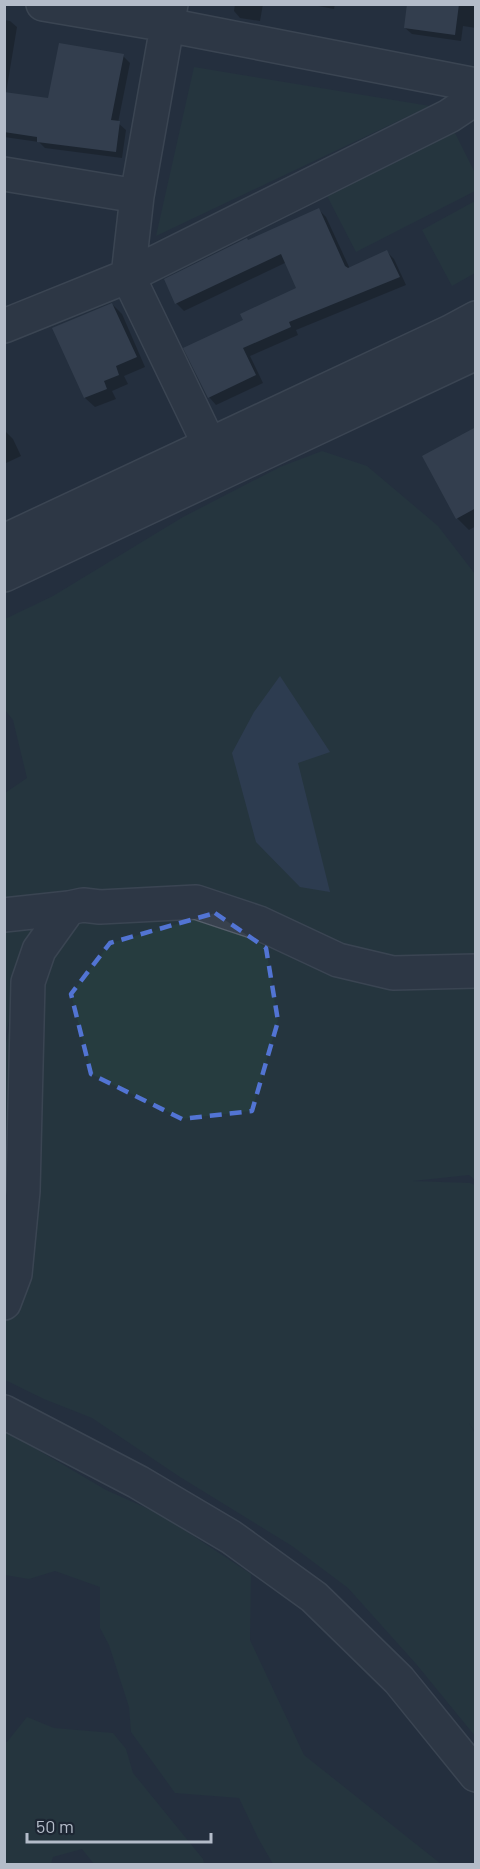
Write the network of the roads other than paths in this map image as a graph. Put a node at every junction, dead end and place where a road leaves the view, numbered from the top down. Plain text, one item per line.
1 (43, 4) edge
2 (169, 15) edge
3 (476, 85) edge
4 (476, 98) edge
5 (4, 174) edge
6 (136, 196) junction
7 (128, 276) junction
8 (476, 318) edge
9 (4, 326) edge
10 (476, 353) edge
11 (209, 444) junction
12 (4, 541) edge
13 (4, 575) edge
14 (69, 908) junction
15 (4, 915) edge
16 (476, 971) edge
17 (4, 1303) edge
18 (4, 1412) edge
19 (476, 1775) edge

1 - 2 street
2 - 3 street
2 - 6 street
4 - 7 street
5 - 6 street
6 - 7 street
7 - 9 street
7 - 11 street
8 - 11 street
10 - 13 street
11 - 12 street
14 - 15 street
14 - 16 street
14 - 17 street
18 - 19 street

